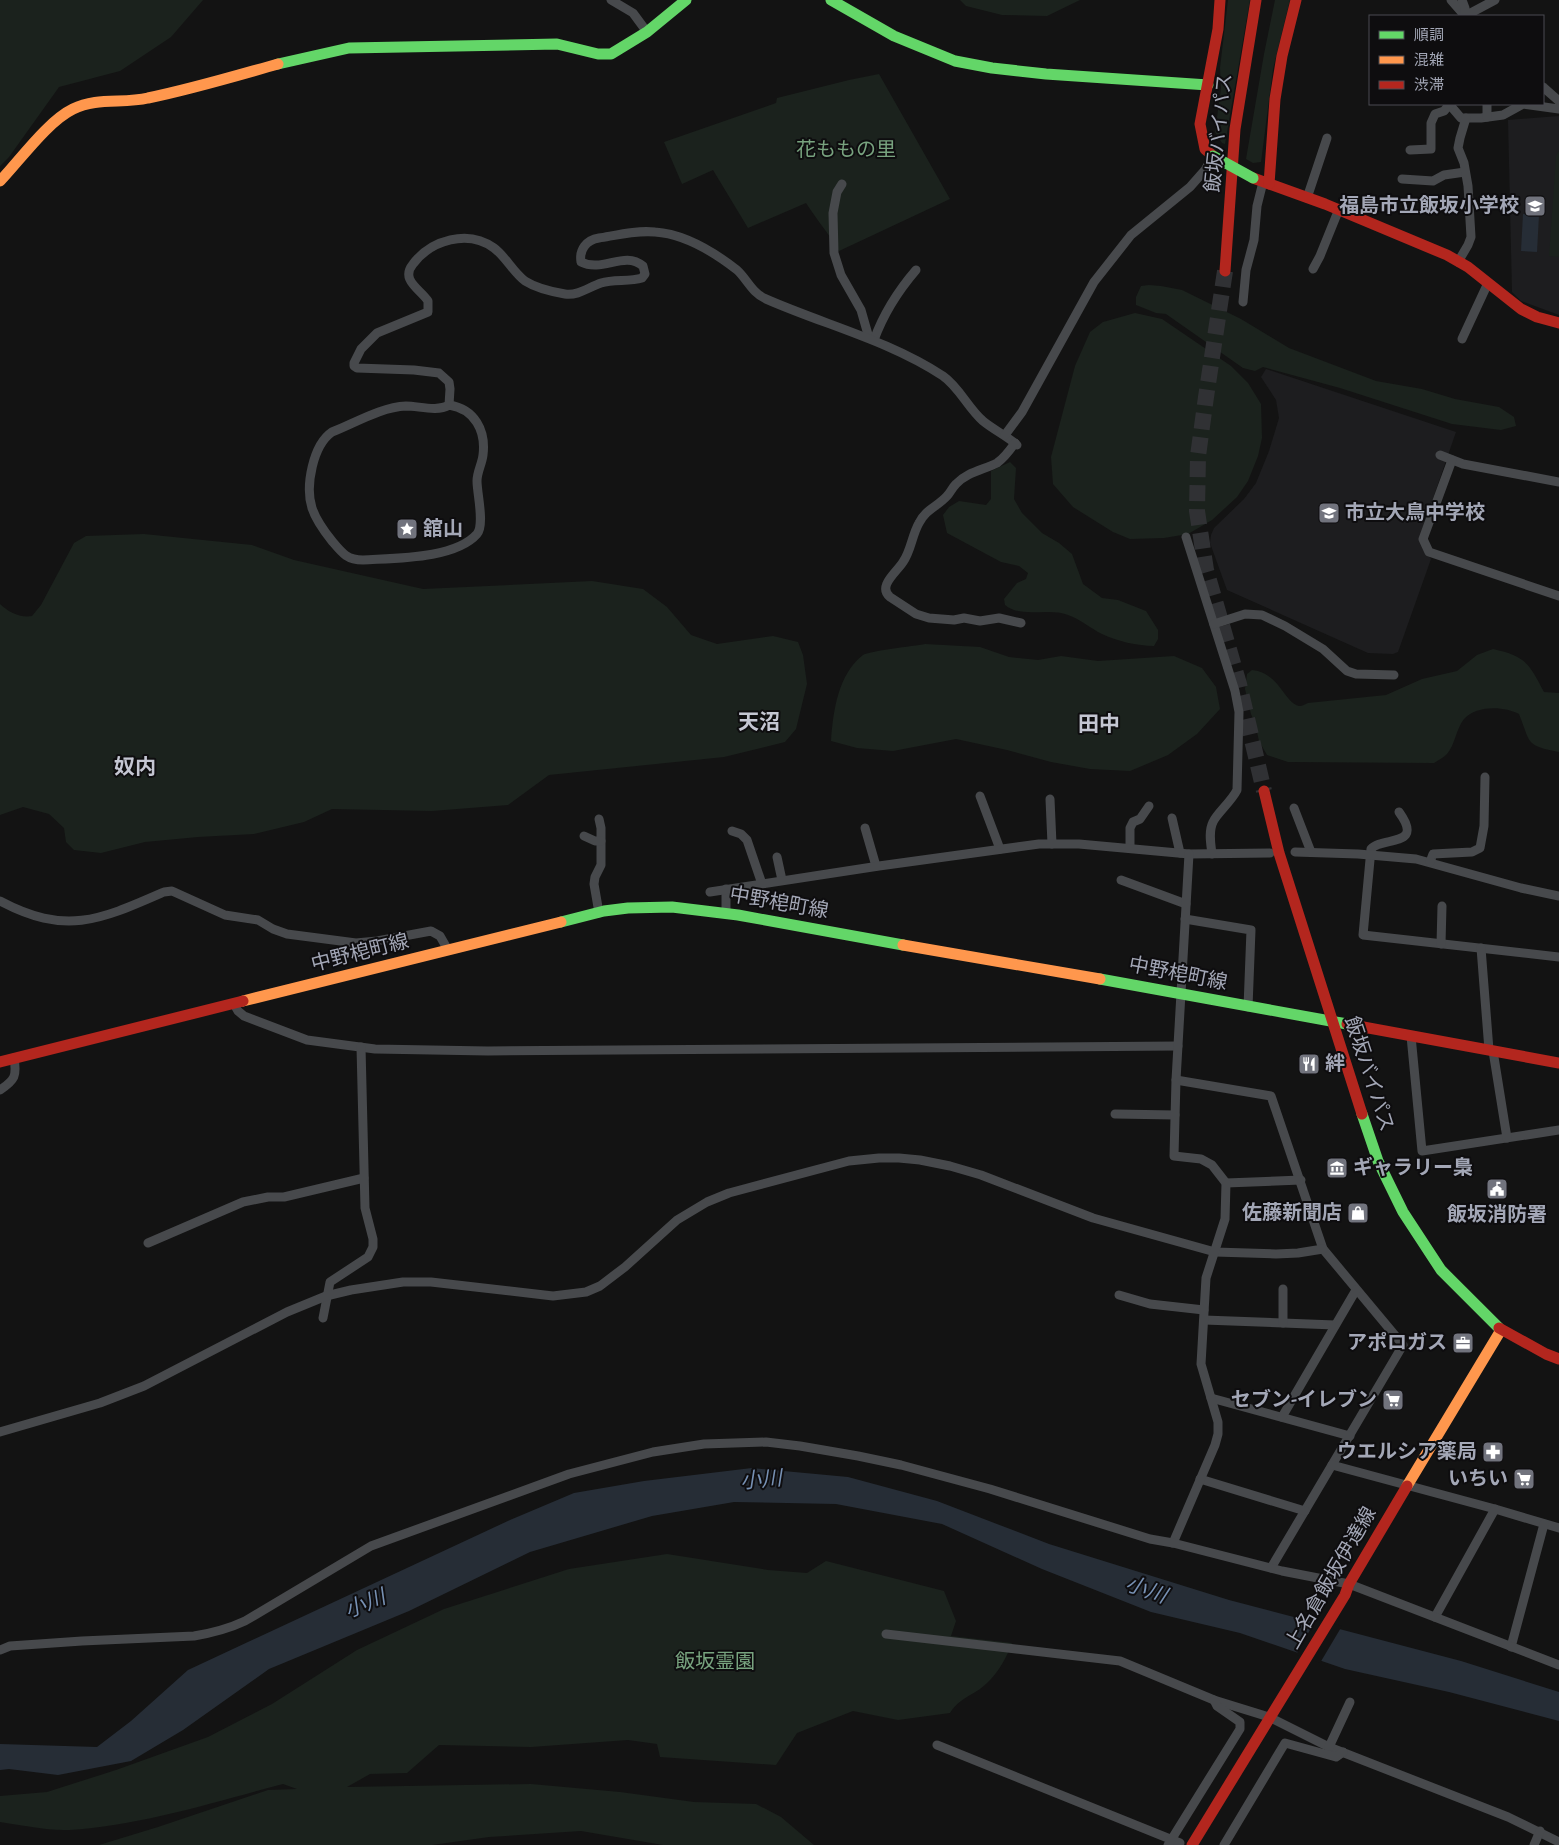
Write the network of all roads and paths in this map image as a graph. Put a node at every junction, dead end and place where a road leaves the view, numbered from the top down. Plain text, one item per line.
1 (611, 0) edge
2 (686, 0) edge
3 (831, 0) edge
4 (1220, 0) edge
5 (1256, 0) edge
6 (1296, 0) edge
7 (1451, 0) edge
8 (1462, 0) edge
9 (1495, 0) edge
10 (1481, 7) junction
11 (1463, 15) edge
12 (1464, 15) edge
13 (1466, 15) edge
14 (1486, 15) edge
15 (647, 32) junction
16 (1208, 85) junction
17 (1544, 88) edge
18 (1559, 101) edge
19 (1449, 105) edge
20 (1451, 105) edge
21 (1487, 105) edge
22 (1521, 105) edge
23 (1529, 105) edge
24 (1559, 110) edge
25 (1487, 117) junction
26 (1466, 118) junction
27 (1327, 138) dead end
28 (1410, 150) dead end
29 (1213, 156) junction
30 (1465, 172) junction
31 (1402, 179) dead end
32 (0, 181) edge
33 (1262, 181) junction
34 (842, 184) dead end
35 (1307, 198) junction
36 (1339, 209) junction
37 (1458, 262) junction
38 (1313, 269) dead end
39 (916, 270) dead end
40 (1225, 271) tunnel mouth
41 (1488, 283) junction
42 (1243, 302) dead end
43 (1559, 323) edge
44 (871, 339) junction
45 (1462, 340) dead end
46 (449, 405) junction
47 (1006, 435) junction
48 (1440, 455) dead end
49 (1452, 460) junction
50 (1559, 482) edge
51 (1186, 537) dead end
52 (1559, 596) edge
53 (1021, 623) dead end
54 (1214, 624) junction
55 (1394, 675) dead end
56 (1485, 777) dead end
57 (1264, 791) tunnel mouth
58 (980, 796) dead end
59 (1050, 799) dead end
60 (1149, 806) dead end
61 (1294, 808) dead end
62 (1399, 812) dead end
63 (1172, 818) dead end
64 (599, 819) dead end
65 (865, 828) dead end
66 (732, 832) dead end
67 (584, 836) dead end
68 (601, 841) junction
69 (1052, 844) junction
70 (1130, 848) junction
71 (1000, 849) junction
72 (1295, 852) dead end
73 (1312, 852) junction
74 (1185, 854) junction
75 (1212, 854) junction
76 (1270, 854) dead end
77 (1370, 855) junction
78 (777, 857) dead end
79 (1430, 862) junction
80 (876, 866) junction
81 (782, 880) junction
82 (1121, 880) dead end
83 (762, 884) junction
84 (726, 889) junction
85 (710, 892) dead end
86 (1559, 896) edge
87 (0, 901) edge
88 (1186, 904) junction
89 (1442, 906) dead end
90 (600, 913) junction
91 (726, 913) junction
92 (1185, 919) junction
93 (1441, 944) junction
94 (1482, 948) junction
95 (448, 950) junction
96 (1559, 957) edge
97 (1181, 994) junction
98 (234, 1004) junction
99 (1248, 1007) junction
100 (1333, 1022) junction
101 (1411, 1036) junction
102 (1178, 1046) junction
103 (361, 1047) junction
104 (1491, 1051) junction
105 (14, 1058) junction
106 (0, 1062) edge
107 (1559, 1063) edge
108 (1176, 1080) junction
109 (0, 1090) edge
110 (1115, 1114) dead end
111 (1175, 1115) junction
112 (1559, 1130) edge
113 (1507, 1138) junction
114 (364, 1178) junction
115 (1301, 1180) junction
116 (1226, 1183) junction
117 (148, 1243) dead end
118 (1323, 1249) junction
119 (1215, 1252) junction
120 (1283, 1289) dead end
121 (1356, 1290) junction
122 (1119, 1294) dead end
123 (326, 1296) junction
124 (1204, 1310) junction
125 (323, 1318) dead end
126 (1204, 1320) junction
127 (1283, 1323) junction
128 (1335, 1325) junction
129 (1501, 1330) junction
130 (1559, 1359) edge
131 (1210, 1398) junction
132 (1282, 1417) junction
133 (0, 1432) edge
134 (1350, 1436) junction
135 (1332, 1465) junction
136 (1200, 1478) junction
137 (1408, 1485) junction
138 (1496, 1509) junction
139 (1305, 1512) junction
140 (1544, 1524) junction
141 (1559, 1528) edge
142 (1173, 1543) junction
143 (1271, 1568) junction
144 (1347, 1590) junction
145 (1435, 1617) junction
146 (886, 1634) dead end
147 (1511, 1647) junction
148 (0, 1650) edge
149 (1559, 1665) edge
150 (1214, 1700) junction
151 (1350, 1702) dead end
152 (1269, 1717) junction
153 (937, 1745) dead end
154 (1329, 1747) junction
155 (1343, 1752) junction
156 (1540, 1831) junction
157 (1559, 1842) edge
158 (1173, 1843) edge
159 (1192, 1845) edge
160 (1224, 1845) edge
161 (1534, 1845) edge

1 - 15 street
2 - 15 main road
3 - 16 main road
4 - 16 main road
5 - 40 main road, 飯坂バイパス
6 - 33 main road
7 - 11 street
8 - 12 street
9 - 10 street
10 - 13 street
10 - 14 street
15 - 32 main road
16 - 29 main road
17 - 18 street
19 - 28 street
20 - 26 street
21 - 25 street
22 - 25 street
23 - 24 street
25 - 26 street
26 - 30 street
27 - 35 street
29 - 33 main road, bridge
29 - 47 street
30 - 31 street
30 - 37 street
33 - 35 main road
33 - 42 street
34 - 44 street
35 - 36 main road
36 - 37 main road
36 - 38 street
37 - 41 main road
39 - 44 street
41 - 43 main road
41 - 45 street
44 - 46 street
44 - 47 street
46 - 46 street
47 - 53 street
48 - 49 street
49 - 50 street
49 - 52 street
51 - 54 street
54 - 55 street
54 - 75 street
56 - 79 street
57 - 100 main road, 飯坂バイパス
58 - 71 street
59 - 69 street
60 - 70 street
61 - 73 street
62 - 77 street
63 - 74 street
64 - 68 street
65 - 80 street
66 - 83 street
67 - 68 street
68 - 90 street
69 - 70 street
69 - 71 street
70 - 74 street
71 - 80 street
72 - 73 street
73 - 77 street
74 - 75 street
74 - 88 street
75 - 76 street
77 - 79 street
77 - 93 street
78 - 81 street
79 - 86 street
80 - 81 street
81 - 83 street
82 - 88 street
83 - 84 street
84 - 85 street
84 - 91 street
87 - 95 street
88 - 92 street
89 - 93 street
90 - 91 main road, 中野梍町線
90 - 95 main road, 中野梍町線
91 - 97 main road, 中野梍町線
92 - 97 street
92 - 99 street
93 - 94 street
94 - 96 street
94 - 104 street
95 - 98 main road, 中野梍町線
97 - 99 main road, 中野梍町線
97 - 102 street
98 - 103 street
98 - 105 main road, 中野梍町線
99 - 100 main road, 中野梍町線
100 - 101 main road, 中野梍町線
100 - 129 main road, 飯坂バイパス
101 - 104 main road, 中野梍町線
101 - 113 street
102 - 103 street
102 - 108 street
103 - 114 street
104 - 107 main road, 中野梍町線
104 - 113 street
105 - 106 main road, 中野梍町線
105 - 109 street
108 - 111 street
108 - 115 street
110 - 111 street
111 - 116 street
112 - 113 street
114 - 117 street
114 - 123 street
115 - 116 street
115 - 118 street
116 - 119 street
118 - 119 street
118 - 121 street
119 - 123 street
119 - 124 street
120 - 127 street
121 - 128 street
121 - 134 street
122 - 124 street
123 - 125 street
123 - 133 street
124 - 126 street
126 - 127 street
126 - 131 street
127 - 128 street
128 - 132 street
129 - 130 main road, 飯坂バイパス
129 - 137 main road, 上名倉飯坂伊達線
131 - 132 street
131 - 136 street
132 - 134 street
134 - 135 street
135 - 137 street
135 - 139 street
136 - 139 street
136 - 142 street
137 - 138 street
137 - 144 main road, 上名倉飯坂伊達線
138 - 140 street
138 - 145 street
139 - 143 street
140 - 141 street
140 - 147 street
142 - 143 street
142 - 148 street
143 - 144 street
144 - 145 street
144 - 152 main road, 上名倉飯坂伊達線
145 - 147 street
146 - 150 street
147 - 149 street
150 - 152 street
150 - 158 street
151 - 154 street
152 - 154 street
152 - 159 main road, 上名倉飯坂伊達線
153 - 158 street
154 - 155 street
155 - 156 street
155 - 160 street
156 - 157 street
156 - 161 street

